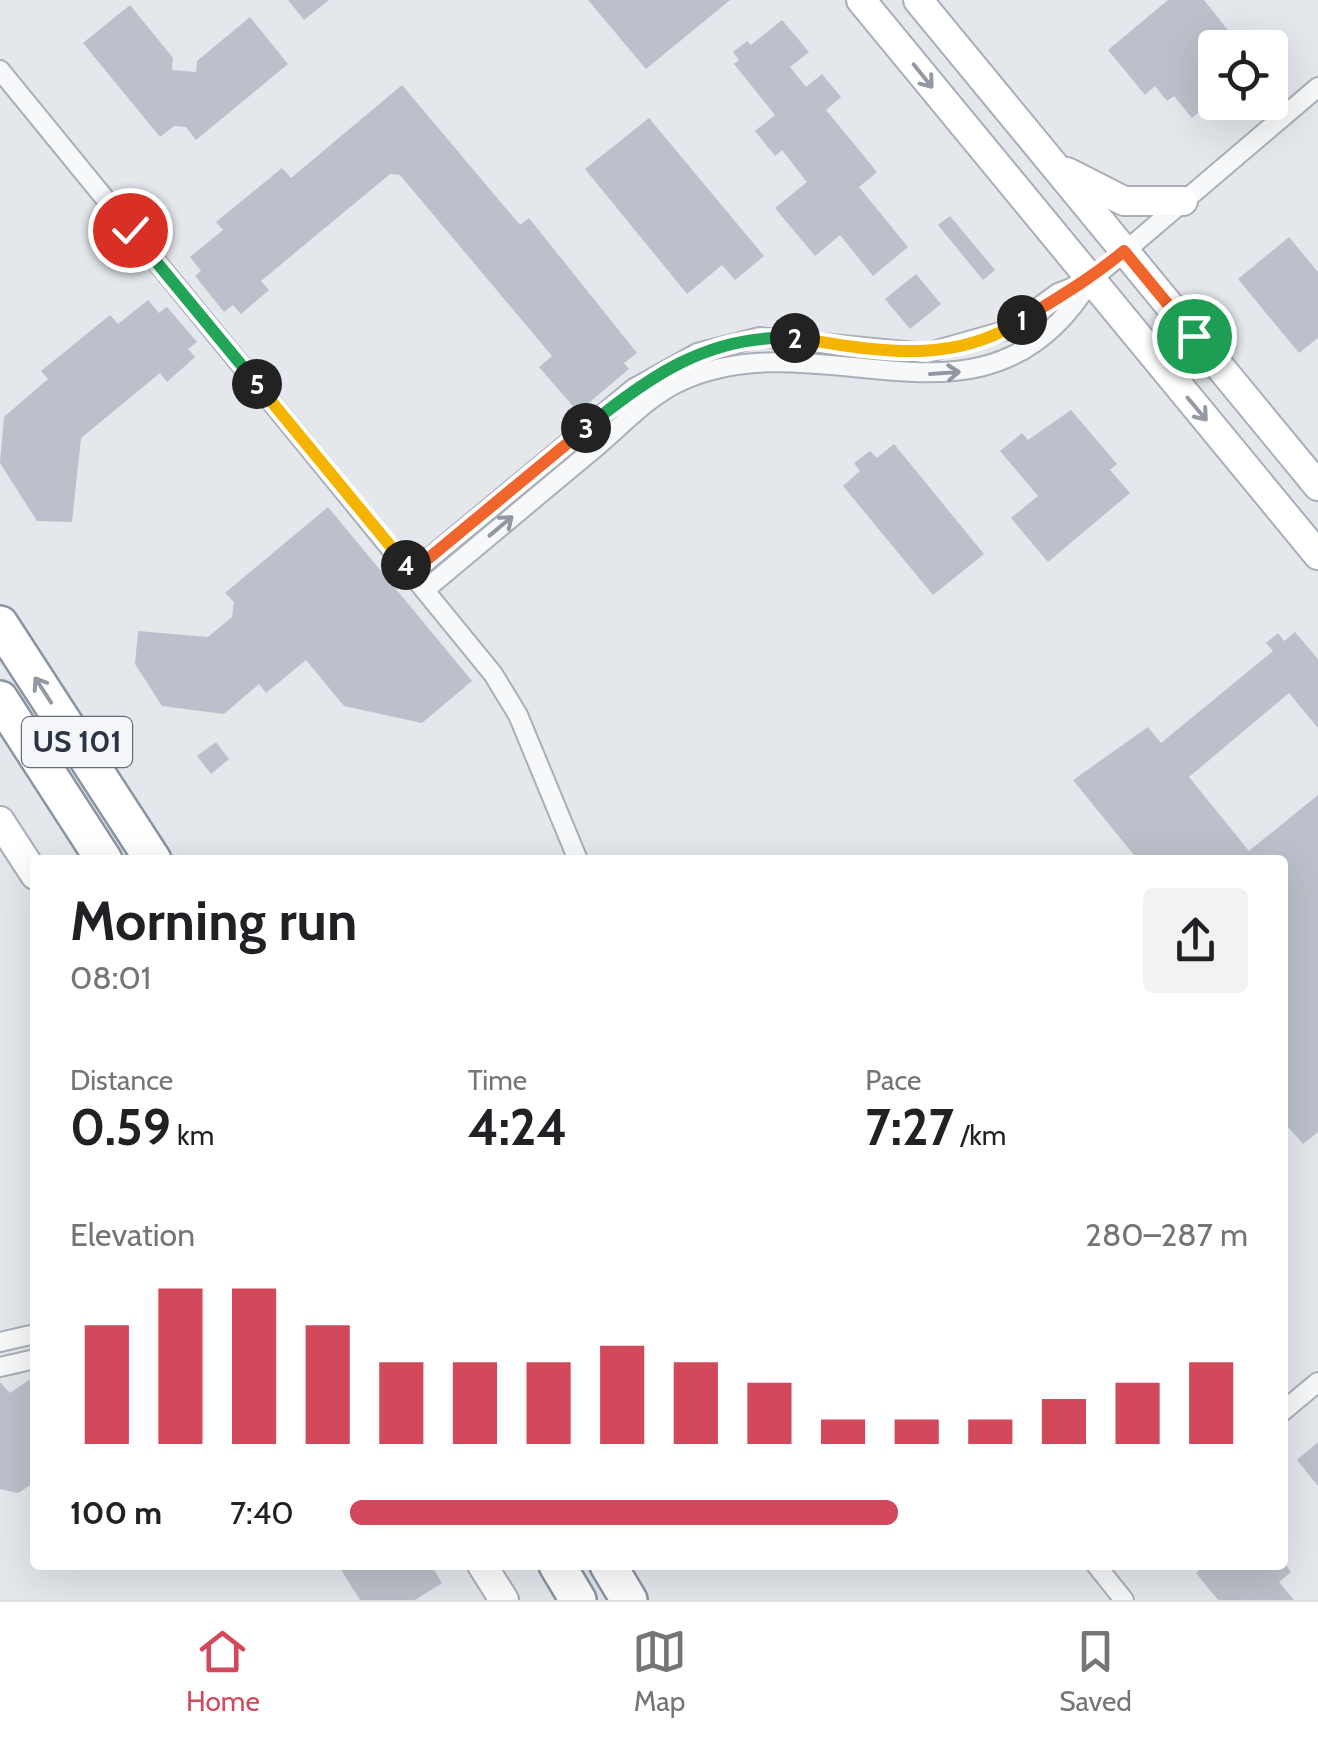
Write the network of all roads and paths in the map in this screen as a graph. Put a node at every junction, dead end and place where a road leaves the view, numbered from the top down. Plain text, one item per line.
1 (861, 0) edge
2 (918, 0) edge
3 (0, 70) edge
4 (1318, 87) edge
5 (1051, 163) junction
6 (1183, 201) junction
7 (1124, 251) junction
8 (1090, 280) junction
9 (1318, 486) edge
10 (1318, 556) edge
11 (412, 572) junction
12 (426, 589) junction
13 (0, 624) edge
14 (0, 699) edge
15 (0, 713) edge
16 (68, 804) junction
17 (0, 821) edge
18 (101, 855) edge
19 (150, 855) edge
20 (576, 855) edge
21 (30, 867) edge
22 (30, 1335) edge
23 (0, 1342) edge
24 (30, 1360) edge
25 (0, 1366) edge
26 (1318, 1382) edge
27 (1288, 1407) edge
28 (485, 1570) edge
29 (560, 1570) edge
30 (611, 1570) edge
31 (1100, 1570) edge
32 (504, 1600) edge
33 (578, 1600) edge
34 (629, 1600) edge
35 (1124, 1600) edge

1 -> 8 main road
2 - 5 main road
3 - 11 street
4 - 6 street
5 - 6 main road
5 - 7 main road
6 - 7 street
7 - 8 street
7 - 9 main road
8 -> 10 main road
8 - 11 street
12 -> 8 street
11 - 12 street
12 - 20 street
19 -> 13 highway, US 101
14 - 16 highway, US 101
15 - 16 highway
16 - 18 highway, US 101
17 - 21 main road
22 - 23 street
24 - 25 street
26 - 27 street
28 - 32 main road
29 - 33 highway
30 - 34 highway
31 - 35 street

